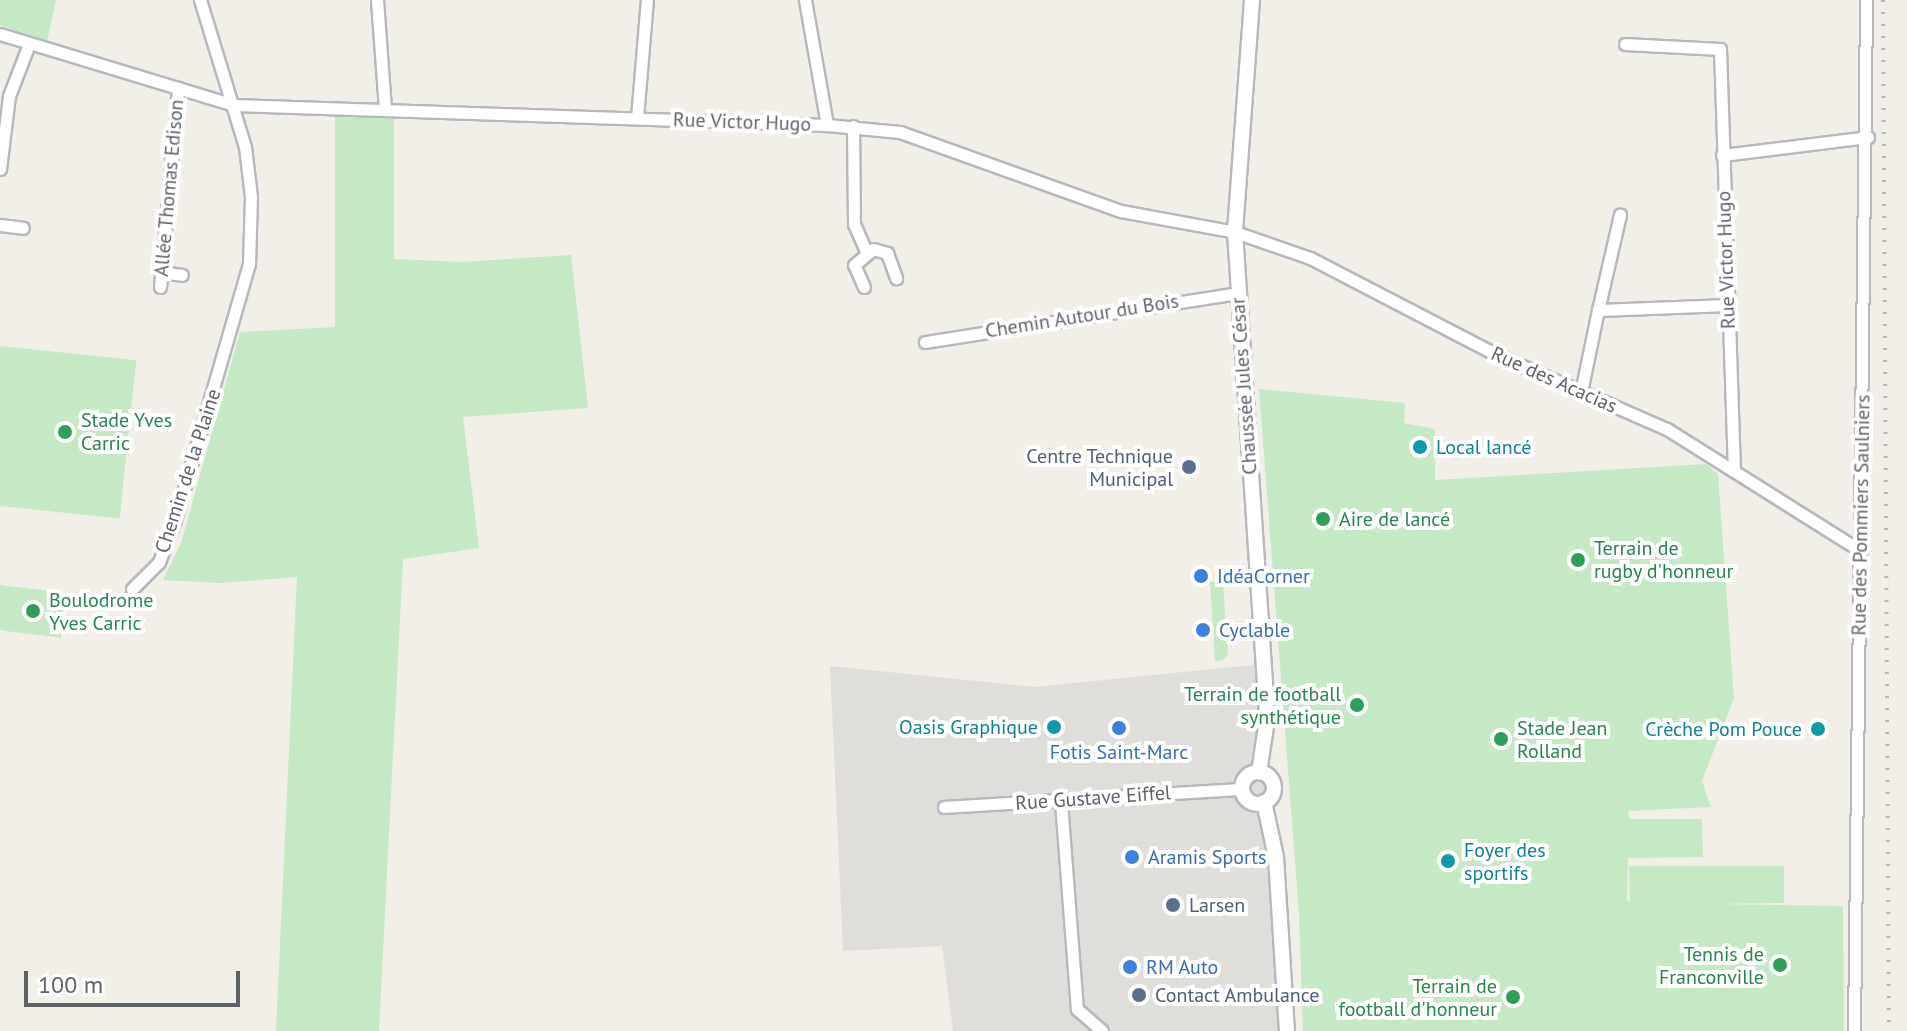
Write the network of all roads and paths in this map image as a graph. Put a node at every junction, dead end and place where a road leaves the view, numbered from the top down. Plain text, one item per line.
1 (200, 0) edge
2 (377, 0) edge
3 (647, 0) edge
4 (805, 0) edge
5 (1252, 0) edge
6 (1866, 0) edge
7 (0, 34) edge
8 (29, 44) junction
9 (1625, 44) dead end
10 (178, 88) junction
11 (234, 105) junction
12 (385, 109) junction
13 (637, 118) junction
14 (2, 124) edge
15 (827, 125) junction
16 (853, 126) junction
17 (1868, 137) junction
18 (1722, 155) junction
19 (0, 169) edge
20 (1620, 215) dead end
21 (0, 225) edge
22 (23, 228) dead end
23 (1235, 232) junction
24 (866, 251) junction
25 (161, 272) junction
26 (182, 275) dead end
27 (896, 278) dead end
28 (160, 287) dead end
29 (864, 287) dead end
30 (1238, 293) junction
31 (1728, 305) junction
32 (1598, 310) junction
33 (925, 342) dead end
34 (1581, 392) junction
35 (1734, 471) junction
36 (1861, 551) junction
37 (132, 589) dead end
38 (1259, 772) junction
39 (1242, 789) junction
40 (1061, 802) junction
41 (1264, 802) junction
42 (944, 807) dead end
43 (1102, 1031) edge
44 (1287, 1031) edge
45 (1854, 1031) edge

1 - 11 street, Chemin de la Plaine
2 - 12 street
3 - 13 street
4 - 15 street
5 - 23 street, Chaussée Jules César
6 - 17 street, Rue des Pommiers Saulniers
7 - 8 street, Rue Victor Hugo
8 - 10 street, Rue Victor Hugo
8 - 14 street
9 - 18 street, Rue Victor Hugo
10 - 11 street, Rue Victor Hugo
10 - 25 street, Allée Thomas Edison
11 - 12 street, Rue Victor Hugo
11 - 37 street, Chemin de la Plaine
12 - 13 street, Rue Victor Hugo
13 - 15 street, Rue Victor Hugo
14 - 19 street
15 - 16 street, Rue Victor Hugo
16 - 23 street, Rue Victor Hugo
16 - 24 street
17 - 18 street
17 - 36 street, Rue des Pommiers Saulniers
18 - 31 street, Rue Victor Hugo
20 - 32 street
21 - 22 street
23 - 30 street, Chaussée Jules César
23 - 34 street, Rue des Acacias
24 - 27 street
24 - 29 street
25 - 26 street
25 - 28 street, Allée Thomas Edison
30 - 33 street, Chemin Autour du Bois
30 - 38 street, Chaussée Jules César
31 - 32 street
31 - 35 street, Rue Victor Hugo
32 - 34 street
34 - 35 street, Rue des Acacias
35 - 36 street, Rue des Acacias
36 - 45 street, Rue des Pommiers Saulniers
38 - 39 street
38 - 41 street, Chaussée Jules César
39 - 40 street, Rue Gustave Eiffel
39 - 41 street
40 - 42 street, Rue Gustave Eiffel
40 - 43 street
41 - 44 street, Chaussée Jules César

